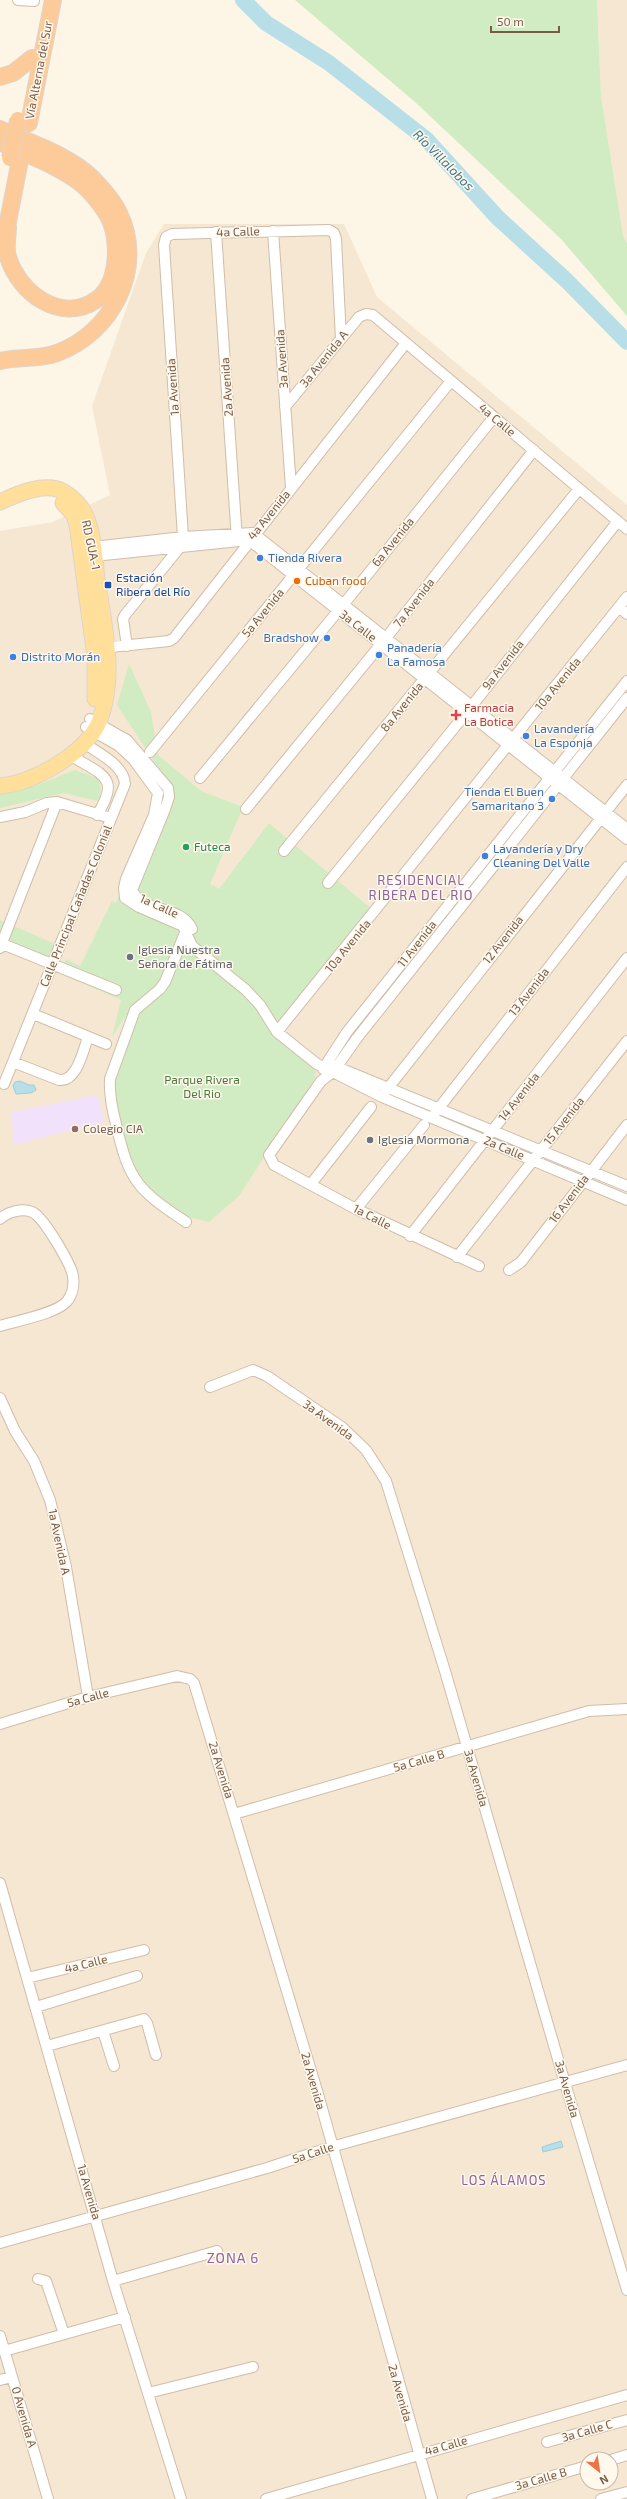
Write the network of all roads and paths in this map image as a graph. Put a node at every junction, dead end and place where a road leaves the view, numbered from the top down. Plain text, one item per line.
1 (18, 0) edge
2 (38, 0) edge
3 (53, 0) edge
4 (36, 55) junction
5 (0, 77) edge
6 (0, 129) edge
7 (0, 142) edge
8 (4, 224) edge
9 (273, 231) junction
10 (216, 232) junction
11 (166, 237) joint
12 (0, 258) edge
13 (366, 314) joint
14 (340, 339) junction
15 (406, 343) junction
16 (0, 361) edge
17 (451, 381) junction
18 (285, 407) junction
19 (494, 417) junction
20 (534, 450) junction
21 (291, 488) junction
22 (579, 488) junction
23 (43, 489) junction
24 (0, 502) edge
25 (618, 521) junction
26 (627, 529) edge
27 (78, 534) junction
28 (252, 537) junction
29 (237, 538) junction
30 (181, 542) junction
31 (94, 552) junction
32 (82, 565) junction
33 (296, 572) junction
34 (627, 598) edge
35 (619, 607) junction
36 (341, 608) junction
37 (88, 610) junction
38 (627, 614) edge
39 (383, 641) junction
40 (127, 646) junction
41 (110, 650) junction
42 (427, 676) junction
43 (627, 681) edge
44 (627, 698) edge
45 (469, 709) junction
46 (90, 729) junction
47 (511, 742) junction
48 (150, 752) dead end
49 (70, 756) junction
50 (552, 774) junction
51 (200, 778) dead end
52 (560, 781) junction
53 (627, 785) edge
54 (0, 786) edge
55 (57, 802) junction
56 (246, 809) dead end
57 (97, 815) junction
58 (602, 815) junction
59 (0, 816) edge
60 (111, 818) junction
61 (627, 829) edge
62 (627, 839) edge
63 (284, 851) dead end
64 (627, 867) edge
65 (328, 883) dead end
66 (188, 927) junction
67 (1, 945) edge
68 (627, 958) edge
69 (53, 963) junction
70 (116, 990) dead end
71 (33, 1014) junction
72 (279, 1030) junction
73 (88, 1037) junction
74 (627, 1041) edge
75 (106, 1044) dead end
76 (13, 1062) junction
77 (326, 1065) junction
78 (4, 1084) dead end
79 (388, 1088) junction
80 (382, 1097) junction
81 (371, 1107) dead end
82 (438, 1108) junction
83 (432, 1118) junction
84 (424, 1125) dead end
85 (627, 1125) edge
86 (494, 1129) junction
87 (486, 1140) junction
88 (542, 1149) junction
89 (270, 1158) joint
90 (534, 1160) junction
91 (590, 1171) junction
92 (582, 1182) junction
93 (310, 1184) junction
94 (627, 1186) edge
95 (627, 1200) edge
96 (356, 1209) junction
97 (0, 1219) edge
98 (186, 1222) dead end
99 (410, 1236) junction
100 (457, 1257) junction
101 (479, 1266) dead end
102 (509, 1270) dead end
103 (0, 1326) edge
104 (210, 1387) dead end
105 (0, 1398) edge
106 (177, 1676) joint
107 (88, 1697) junction
108 (627, 1709) edge
109 (0, 1724) edge
110 (467, 1747) junction
111 (234, 1814) junction
112 (0, 1883) edge
113 (144, 1950) dead end
114 (137, 1976) dead end
115 (27, 1978) junction
116 (36, 2006) junction
117 (103, 2031) junction
118 (47, 2046) junction
119 (156, 2054) dead end
120 (627, 2064) edge
121 (114, 2066) dead end
122 (565, 2083) junction
123 (331, 2147) junction
124 (96, 2217) junction
125 (0, 2243) edge
126 (217, 2251) dead end
127 (38, 2278) dead end
128 (114, 2281) junction
129 (627, 2290) edge
130 (125, 2317) junction
131 (64, 2334) junction
132 (0, 2336) edge
133 (4, 2351) junction
134 (253, 2367) dead end
135 (12, 2377) junction
136 (0, 2380) edge
137 (148, 2393) junction
138 (627, 2395) edge
139 (627, 2420) edge
140 (547, 2442) dead end
141 (418, 2454) junction
142 (579, 2468) edge
143 (627, 2492) edge
144 (48, 2499) edge
145 (181, 2499) edge
146 (266, 2499) edge
147 (432, 2499) edge
148 (472, 2499) edge
149 (601, 2499) edge

1 - 2 street
2 - 4 highway, Vía Alterna del Sur
3 - 4 highway, Vía Alterna del Sur
4 - 5 highway
4 - 8 highway, Vía Alterna del Sur, bridge
6 - 16 highway
7 - 8 highway, Vía Alterna del Sur
8 - 12 highway, Vía Alterna del Sur
9 - 10 street, 4a Calle
9 - 14 street, 4a Calle
9 - 18 street, 3a Avenida
10 - 11 street, 4a Calle
10 - 29 street, 2a Avenida
11 - 30 street, 1a Avenida
13 - 14 street, 3a Avenida A
13 - 15 street, 4a Calle
14 - 18 street, 3a Avenida A
15 - 17 street, 4a Calle
15 - 21 street, 4a Avenida
17 - 19 street, 4a Calle
17 - 33 street, 5a Avenida
18 - 21 street, 3a Avenida
19 - 20 street, 4a Calle
19 - 36 street, 6a Avenida
20 - 22 street, 4a Calle
20 - 39 street, 7a Avenida
21 - 28 street, 4a Avenida
22 - 25 street, 4a Calle
22 - 42 street, 8a Avenida
23 - 24 main road, RD GUA-1
23 - 27 main road
23 - 31 main road, RD GUA-1
25 - 26 street, 4a Calle
25 - 45 street, 9a Avenida
27 - 31 main road
27 - 32 main road, RD GUA-1
28 - 29 street
28 - 33 street, 3a Calle
28 - 40 street, 4a Avenida
29 - 30 street
30 - 31 street
30 - 40 street
31 - 32 main road
31 - 41 main road, RD GUA-1
32 - 37 main road, RD GUA-1
33 - 36 street, 3a Calle
33 - 48 street, 5a Avenida
34 - 35 street, 10a Avenida
35 - 38 street
35 - 47 street, 10a Avenida
36 - 39 street, 3a Calle
36 - 51 street, 6a Avenida
37 - 41 main road
37 - 46 main road, RD GUA-1
39 - 42 street, 3a Calle
39 - 56 street, 7a Avenida
40 - 41 street, 4a Avenida
41 - 46 main road, RD GUA-1
42 - 45 street, 3a Calle
42 - 63 street, 8a Avenida
43 - 50 street, 11 Avenida
44 - 52 street, 11 Avenida
45 - 47 street, 3a Calle
45 - 65 street, 9a Avenida
46 - 49 main road
46 - 60 street, Calle Principal Cañadas Colonial
46 - 66 street, 1a Calle
47 - 50 street, 3a Calle
47 - 72 street, 10a Avenida
49 - 54 main road
49 - 57 street, Calle Principal Cañadas Colonial
50 - 52 street, 3a Calle
50 - 77 street, 11 Avenida
52 - 58 street, 3a Calle
52 - 77 street, 11 Avenida
53 - 58 street, 12 Avenida
55 - 57 street
55 - 59 street
55 - 67 street
57 - 60 street
58 - 61 street, 3a Calle
58 - 62 street, 3a Calle
58 - 79 street, 12 Avenida
60 - 69 street, Calle Principal Cañadas Colonial
64 - 82 street, 13 Avenida
66 - 72 street, 1a Calle
66 - 98 street
67 - 69 street
68 - 86 street, 14 Avenida
69 - 70 street
69 - 71 street, Calle Principal Cañadas Colonial
71 - 73 street
71 - 76 street, Calle Principal Cañadas Colonial
72 - 77 street, 1a Calle
73 - 75 street
73 - 76 street
74 - 88 street, 15 Avenida
76 - 78 street, Calle Principal Cañadas Colonial
77 - 79 street, 2a Calle
77 - 80 street, 2a Calle
77 - 89 street, 11 Avenida
79 - 80 street, 12 Avenida
79 - 82 street, 2a Calle
80 - 83 street, 2a Calle
81 - 93 street
82 - 83 street, 13 Avenida
82 - 86 street, 2a Calle
83 - 87 street, 2a Calle
84 - 96 street
85 - 91 street, 16 Avenida
86 - 87 street, 14 Avenida
86 - 88 street, 2a Calle
87 - 90 street, 2a Calle
87 - 99 street, 14 Avenida
88 - 90 street, 15 Avenida
88 - 91 street, 2a Calle
89 - 93 street, 1a Calle
90 - 92 street, 2a Calle
90 - 100 street, 15 Avenida
91 - 92 street, 16 Avenida
91 - 94 street, 2a Calle
92 - 95 street, 2a Calle
92 - 102 street, 16 Avenida
93 - 96 street, 1a Calle
96 - 99 street, 1a Calle
97 - 103 street
99 - 100 street, 1a Calle
100 - 101 street, 1a Calle
104 - 110 street, 3a Avenida
105 - 107 street, 1a Avenida A
106 - 107 street, 5a Calle
106 - 111 street, 2a Avenida
107 - 109 street, 5a Calle
108 - 110 street, 5a Calle B
110 - 111 street, 5a Calle B
110 - 122 street, 3a Avenida
111 - 123 street, 2a Avenida
112 - 115 street, 1a Avenida
113 - 115 street, 4a Calle
114 - 116 street
115 - 116 street, 1a Avenida
116 - 118 street, 1a Avenida
117 - 118 street
117 - 119 street
117 - 121 street
118 - 124 street, 1a Avenida
120 - 122 street, 5a Calle
122 - 123 street, 5a Calle
122 - 129 street, 3a Avenida
123 - 124 street, 5a Calle
123 - 141 street, 2a Avenida
124 - 125 street, 5a Calle
124 - 128 street, 1a Avenida
126 - 128 street
127 - 131 street
128 - 130 street, 1a Avenida
130 - 131 street
130 - 137 street, 1a Avenida
131 - 133 street
132 - 133 street, 0 Avenida A
133 - 135 street, 0 Avenida A
134 - 137 street
135 - 136 street
135 - 144 street, 0 Avenida A
137 - 145 street, 1a Avenida
138 - 141 street, 4a Calle
139 - 140 street, 3a Calle C
141 - 146 street, 4a Calle
141 - 147 street, 2a Avenida
142 - 148 street, 3a Calle B
143 - 149 street

